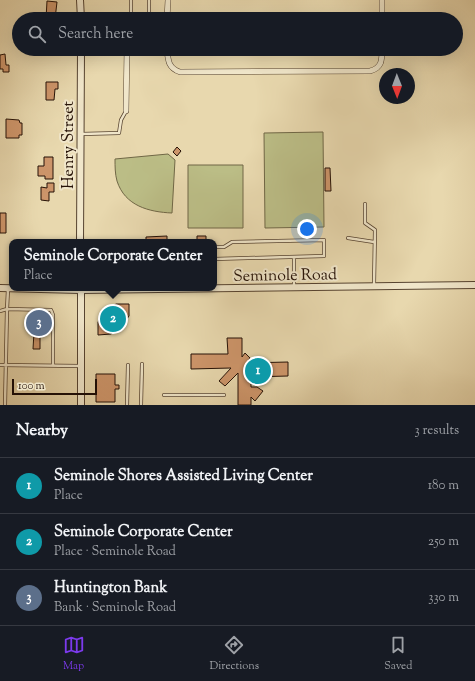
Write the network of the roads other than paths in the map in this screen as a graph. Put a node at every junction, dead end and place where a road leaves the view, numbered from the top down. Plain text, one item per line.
1 (80, 0) edge
2 (131, 0) edge
3 (149, 0) edge
4 (168, 0) edge
5 (382, 0) edge
6 (80, 12) edge
7 (131, 12) edge
8 (149, 12) edge
9 (167, 12) edge
10 (382, 12) edge
11 (81, 56) edge
12 (127, 56) edge
13 (168, 56) edge
14 (382, 56) edge
15 (126, 111) joint
16 (80, 134) junction
17 (365, 204) dead end
18 (348, 238) dead end
19 (80, 239) edge
20 (374, 242) junction
21 (217, 247) edge
22 (294, 257) junction
23 (217, 259) edge
24 (475, 285) edge
25 (374, 286) junction
26 (294, 287) junction
27 (0, 288) edge
28 (8, 288) joint
29 (217, 288) edge
30 (81, 291) edge
31 (7, 309) junction
32 (0, 311) edge
33 (142, 364) dead end
34 (0, 365) edge
35 (5, 365) junction
36 (128, 365) dead end
37 (53, 366) junction
38 (80, 366) junction
39 (164, 395) dead end
40 (224, 395) dead end
41 (5, 405) edge
42 (81, 405) edge
43 (127, 405) edge
44 (141, 405) edge

1 - 6 street
2 - 7 lane
3 - 8 lane
4 - 9 street
5 - 10 street
11 - 16 street, Henry Street
12 - 15 street
13 - 14 street
15 - 16 lane
16 - 19 street, Henry Street
17 - 20 lane
18 - 20 lane
20 - 25 lane
21 - 22 lane
22 - 23 lane
22 - 26 lane
24 - 25 street, Seminole Road
25 - 26 street, Seminole Road
26 - 29 street, Seminole Road
27 - 28 street, Seminole Road
28 - 31 lane
30 - 38 street
31 - 32 lane
31 - 35 lane
31 - 37 lane
33 - 44 lane
34 - 35 lane
35 - 37 lane
35 - 41 lane
36 - 43 lane
37 - 38 lane
38 - 42 street
39 - 40 lane

